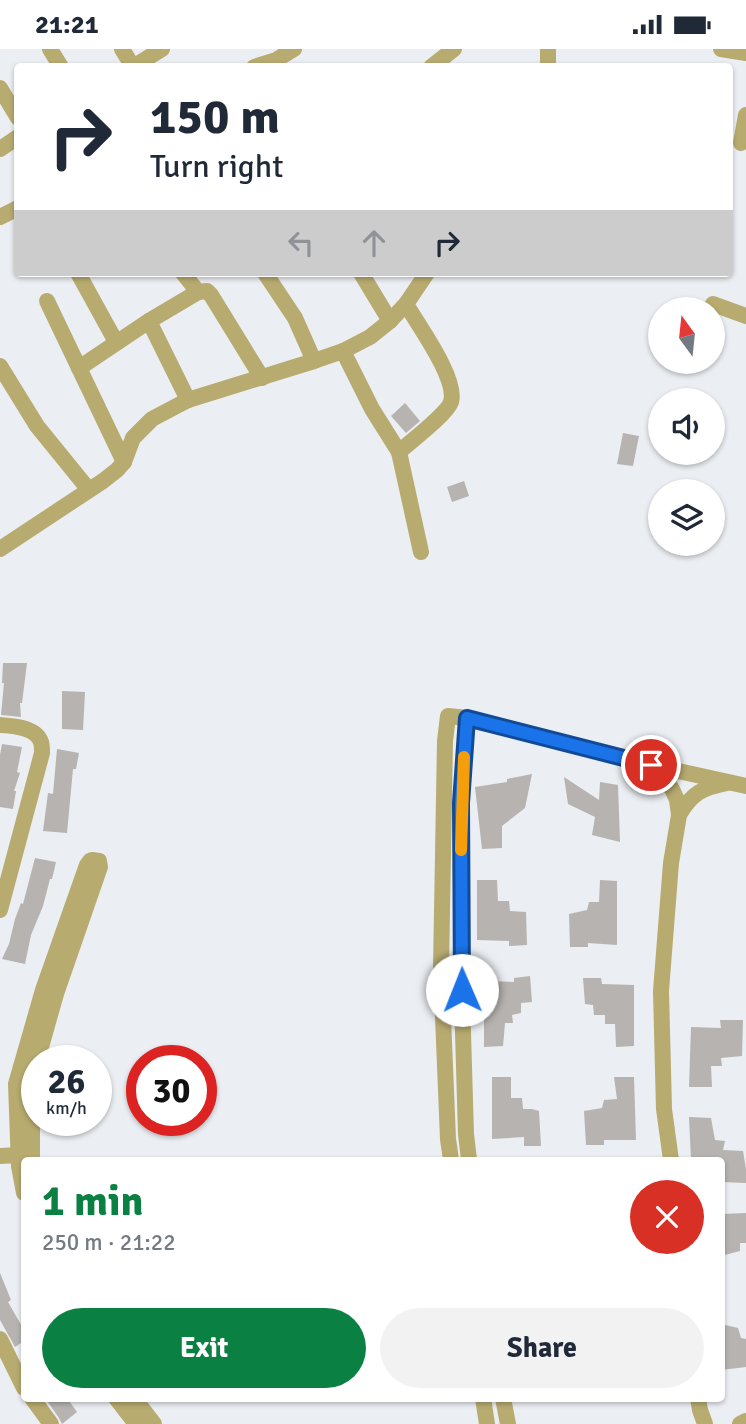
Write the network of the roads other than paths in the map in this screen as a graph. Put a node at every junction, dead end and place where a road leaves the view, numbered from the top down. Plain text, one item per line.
1 (162, 49) edge
2 (294, 49) edge
3 (454, 49) edge
4 (721, 49) edge
5 (746, 53) edge
6 (150, 62) edge
7 (267, 63) edge
8 (436, 63) edge
9 (0, 88) edge
10 (14, 111) edge
11 (746, 115) edge
12 (739, 143) edge
13 (80, 277) edge
14 (186, 277) edge
15 (268, 277) edge
16 (363, 277) edge
17 (423, 277) edge
18 (198, 292) junction
19 (47, 301) dead end
20 (405, 304) junction
21 (725, 308) edge
22 (746, 316) edge
23 (149, 321) junction
24 (390, 321) junction
25 (116, 342) junction
26 (343, 351) junction
27 (314, 361) junction
28 (0, 366) edge
29 (79, 368) junction
30 (262, 378) junction
31 (188, 400) junction
32 (400, 452) junction
33 (124, 462) junction
34 (89, 490) junction
35 (0, 549) edge
36 (421, 552) dead end
37 (467, 718) junction
38 (0, 725) edge
39 (651, 765) junction
40 (738, 784) edge
41 (679, 815) junction
42 (0, 910) edge
43 (27, 1045) edge
44 (42, 1045) edge
45 (21, 1067) edge
46 (21, 1125) edge
47 (22, 1136) edge
48 (27, 1136) edge
49 (0, 1156) edge
50 (25, 1157) edge
51 (25, 1157) edge
52 (451, 1157) edge
53 (469, 1157) edge
54 (671, 1157) edge
55 (21, 1158) edge
56 (0, 1339) edge
57 (21, 1382) edge
58 (35, 1402) edge
59 (119, 1402) edge
60 (137, 1402) edge
61 (484, 1402) edge
62 (504, 1402) edge
63 (699, 1402) edge
64 (746, 1421) edge
65 (51, 1424) edge
66 (136, 1424) edge
67 (154, 1424) edge
68 (487, 1424) edge
69 (508, 1424) edge
70 (705, 1424) edge
71 (740, 1424) edge

1 - 6 street
2 - 7 street
3 - 8 street
4 - 5 street
9 - 10 street
11 - 12 street
13 - 25 street
14 - 18 street
15 - 27 street
16 - 24 street
17 - 20 street
18 - 23 street
18 - 30 street
19 - 29 street
20 - 24 street
20 - 32 street
21 - 22 street
23 - 25 street
23 - 31 street
24 - 26 street
25 - 29 street
26 - 27 street
26 - 32 street
27 - 30 street
28 - 34 street
29 - 33 street
30 - 31 street
31 - 33 street
32 - 36 street
33 - 34 street
34 - 35 street
37 - 39 street
37 - 52 street
37 - 53 street
38 - 42 street
39 - 40 street
39 - 41 street
40 - 41 street
41 - 54 street
43 - 44 street
45 - 46 street
47 - 51 street
48 - 50 street
49 - 55 street
56 - 57 street
58 - 65 street
59 - 66 street
60 - 67 street
61 - 68 street
62 - 69 street
63 - 70 street
64 - 71 street

